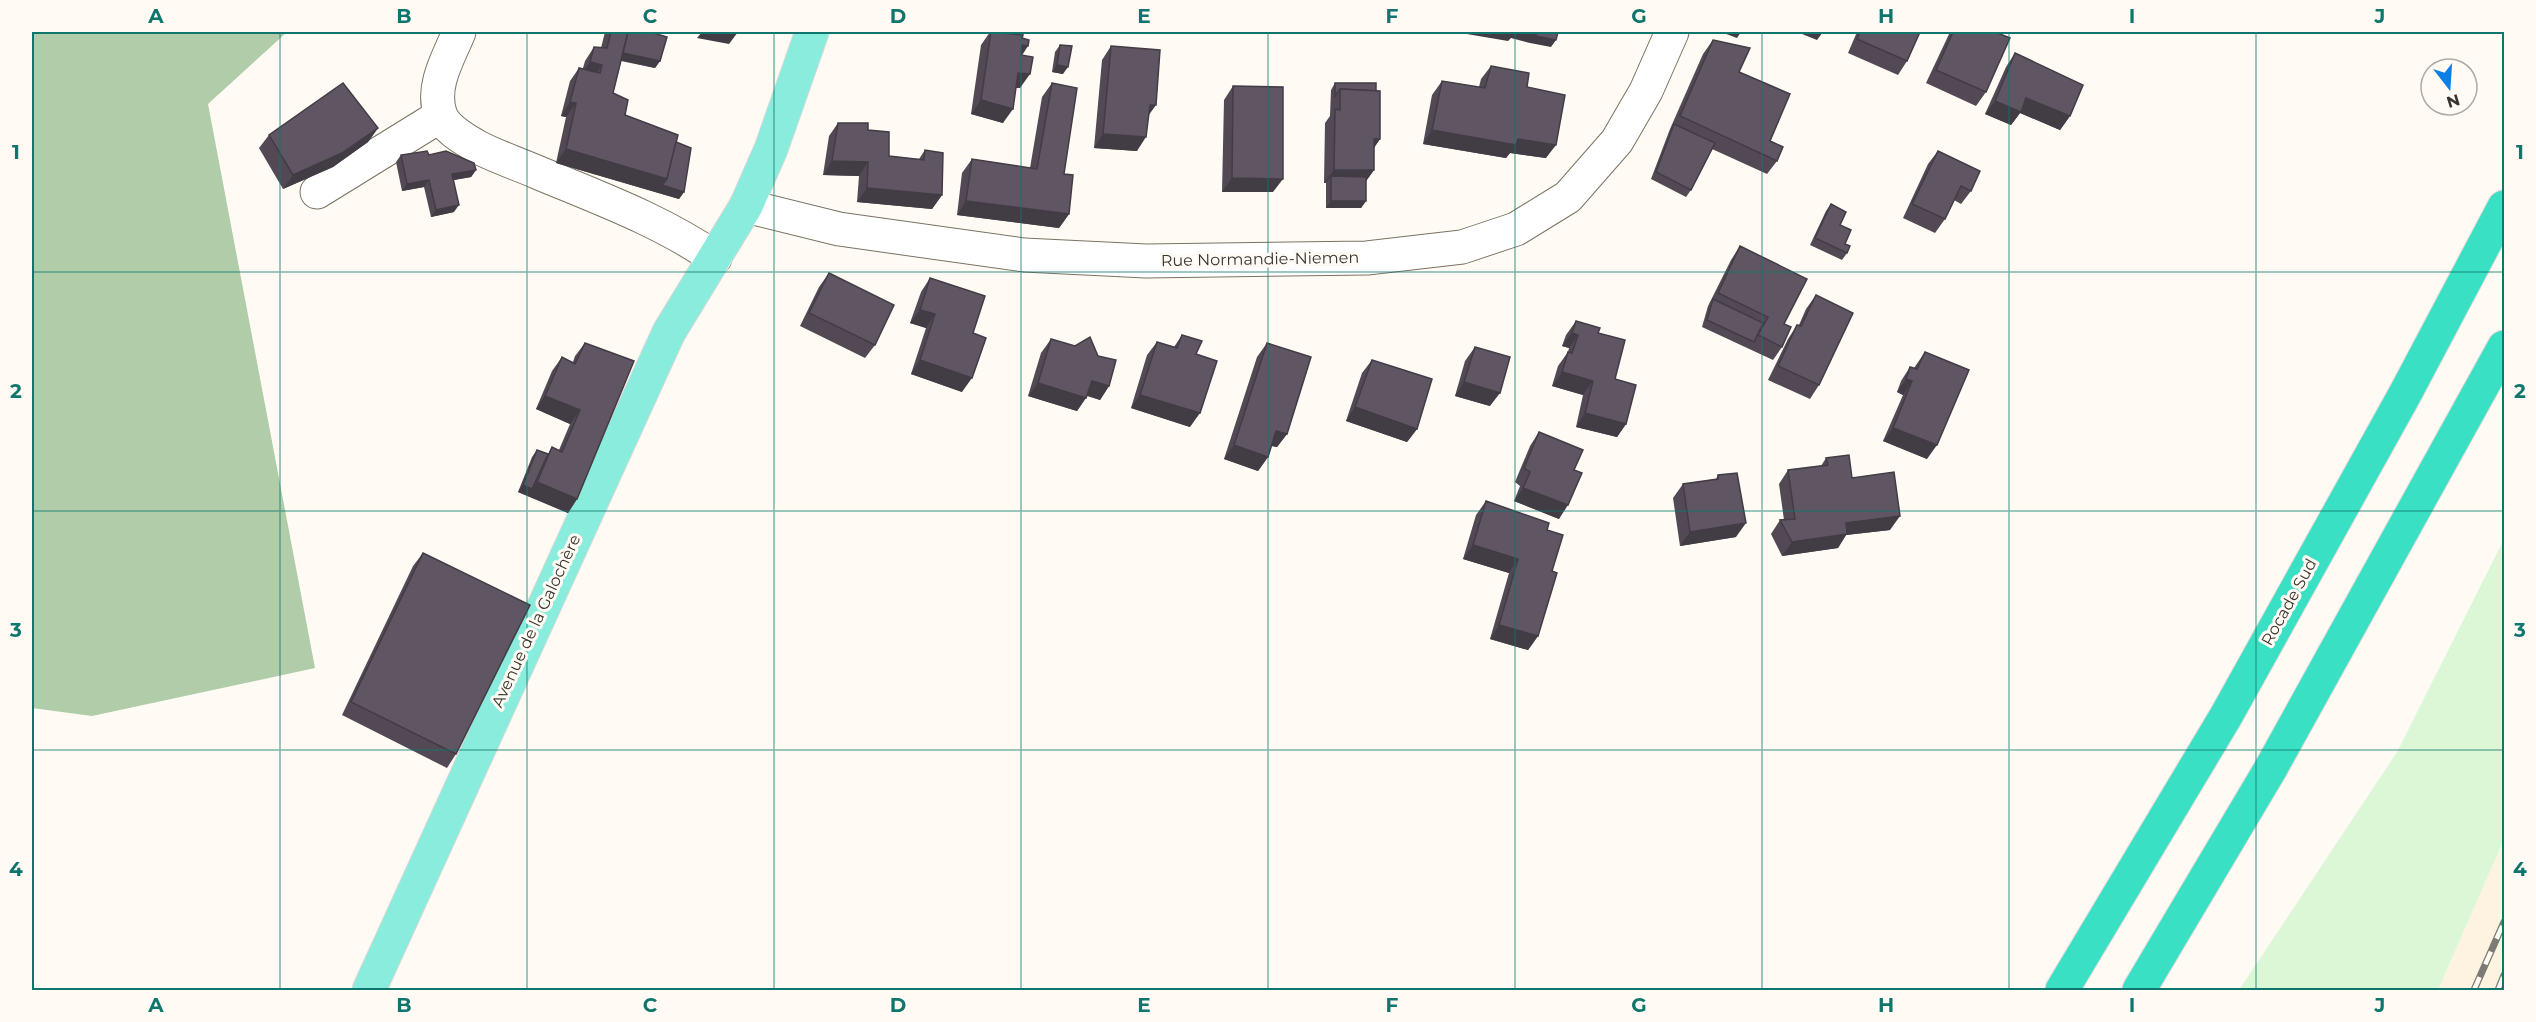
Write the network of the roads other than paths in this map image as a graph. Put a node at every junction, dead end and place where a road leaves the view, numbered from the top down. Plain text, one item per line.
1 (459, 32) edge
2 (812, 32) edge
3 (1672, 32) edge
4 (440, 116) junction
5 (317, 192) dead end
6 (746, 206) junction
7 (2505, 207) edge
8 (715, 258) junction
9 (2505, 347) edge
10 (369, 990) edge
11 (2062, 990) edge
12 (2139, 990) edge

1 - 4 street
2 - 6 main road, Avenue de la Galochère
3 - 6 street, Rue Normandie-Niemen
4 - 5 street
4 - 8 street
6 - 8 main road, Avenue de la Galochère
7 - 11 highway, Rocade Sud
8 - 10 main road, Avenue de la Galochère
9 - 12 highway

